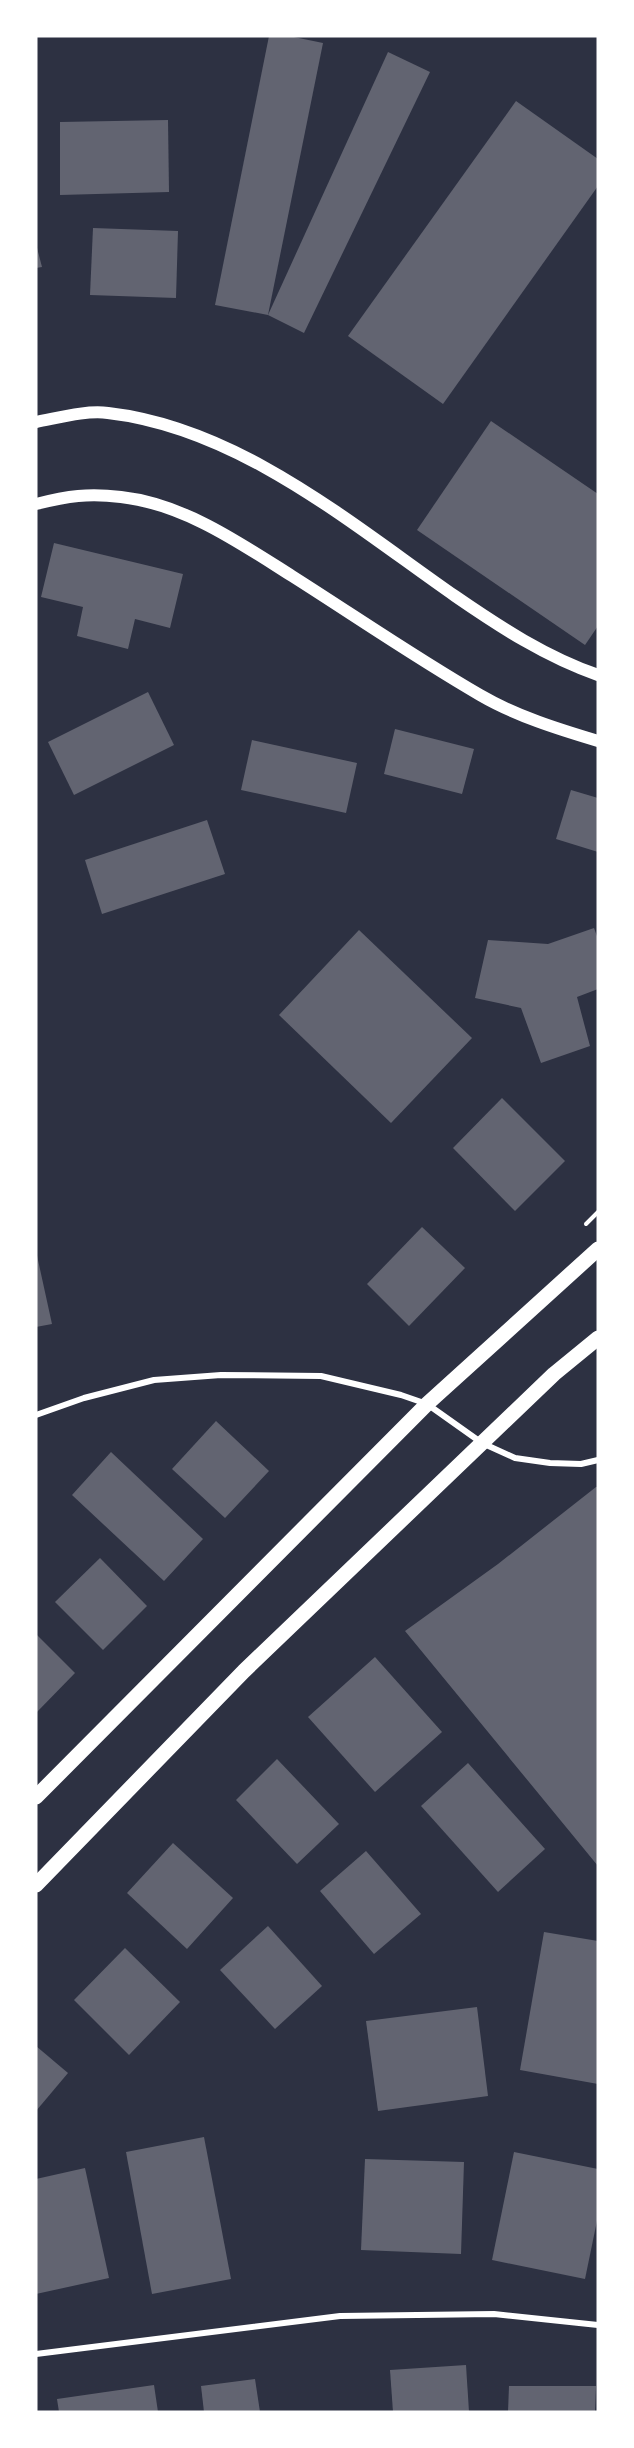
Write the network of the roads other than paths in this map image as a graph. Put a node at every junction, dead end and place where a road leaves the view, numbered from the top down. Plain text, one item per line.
1 (36, 422) edge
2 (36, 504) edge
3 (598, 675) edge
4 (598, 741) edge
5 (598, 1249) edge
6 (598, 1338) edge
7 (428, 1404) junction
8 (36, 1415) edge
9 (482, 1443) junction
10 (598, 1460) edge
11 (36, 1797) edge
12 (36, 1885) edge
13 (598, 2325) edge
14 (36, 2354) edge

1 - 3 main road
2 - 4 main road
5 - 7 main road
6 - 9 main road
7 - 8 street
7 - 9 street
7 - 11 main road
9 - 10 street
9 - 12 main road
13 - 14 street

